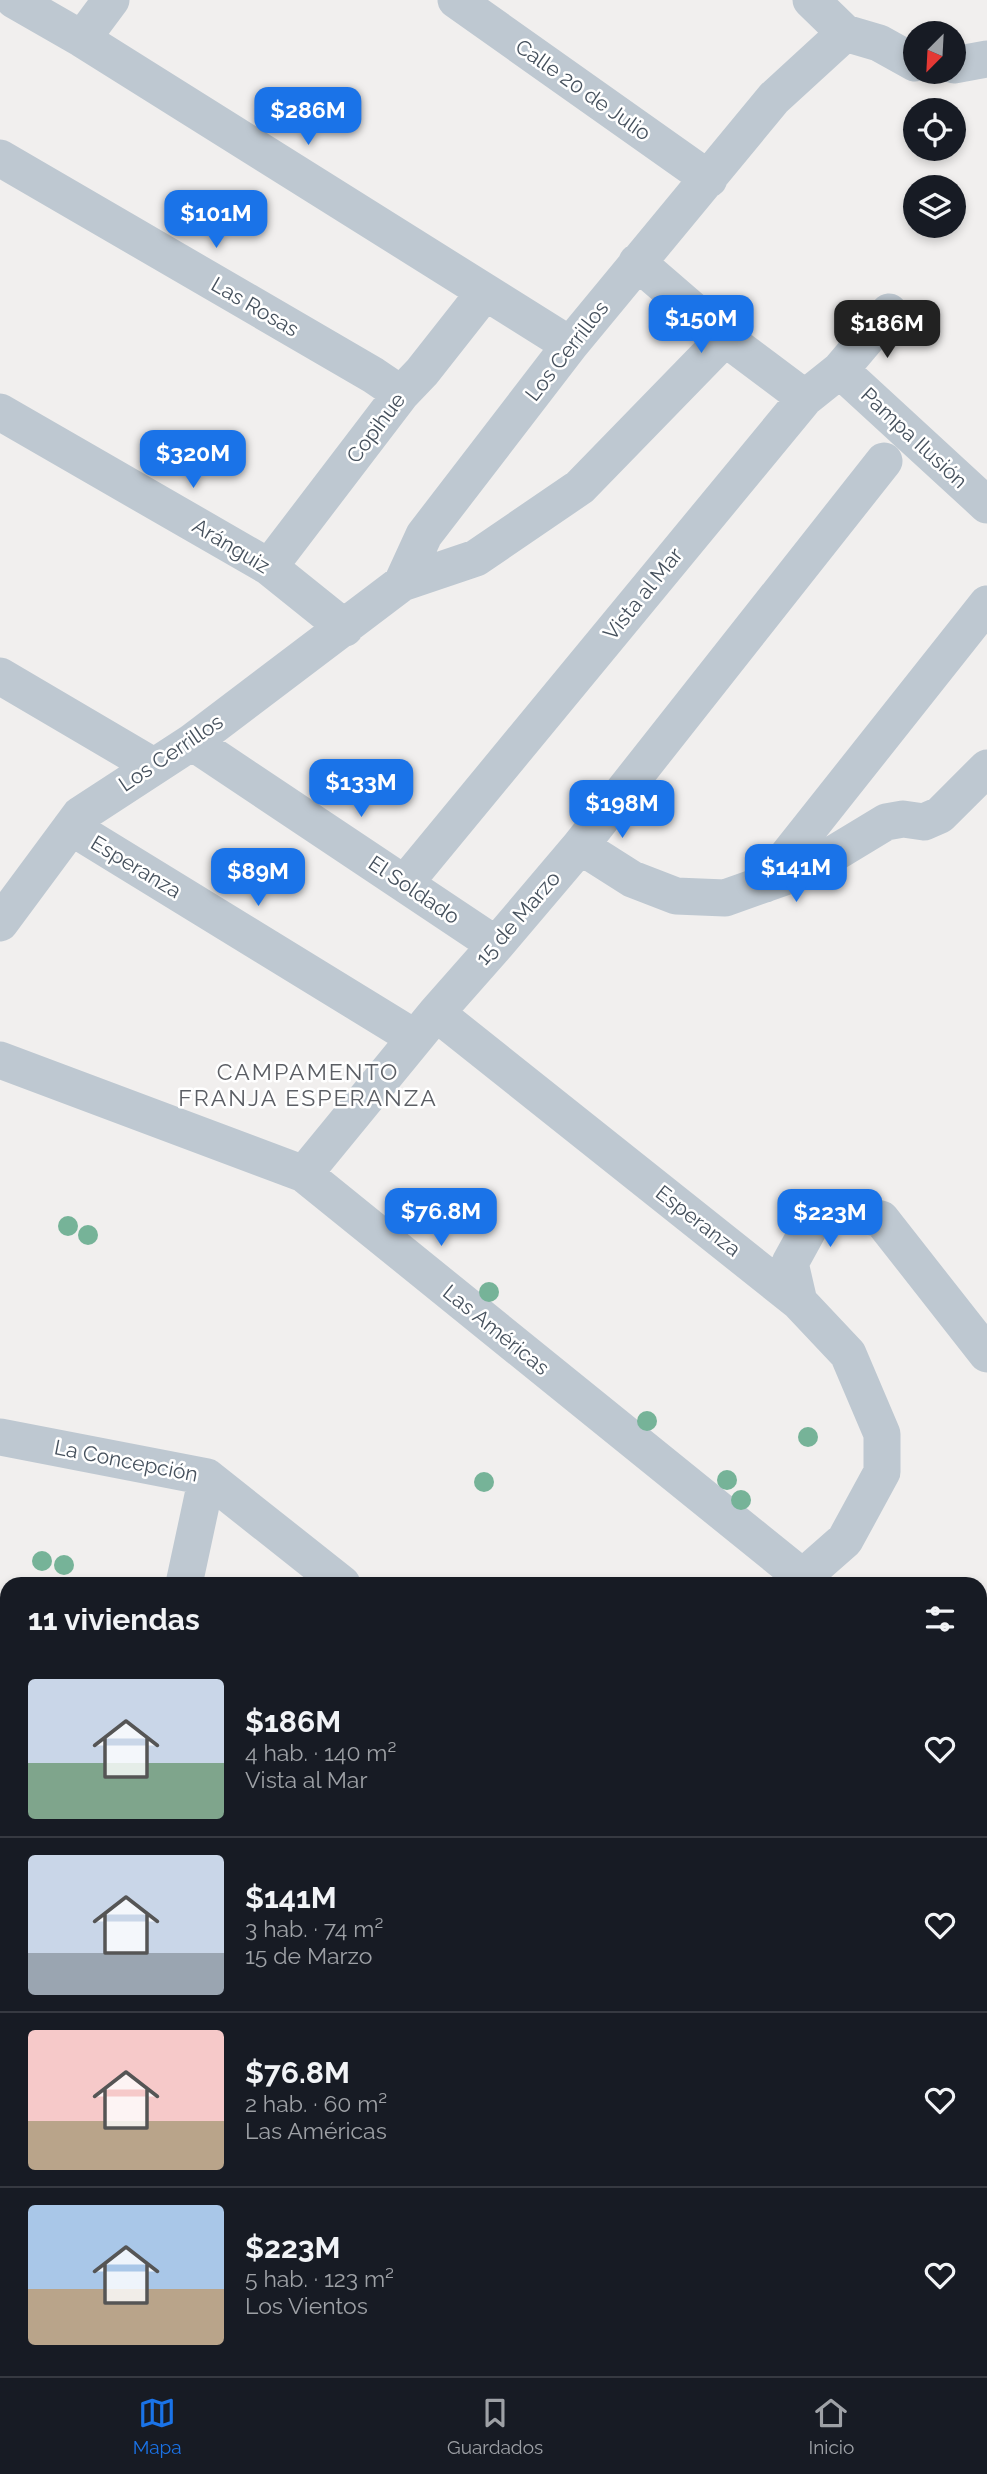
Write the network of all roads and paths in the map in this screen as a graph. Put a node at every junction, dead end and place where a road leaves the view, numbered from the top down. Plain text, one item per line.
1 (14, 0) edge
2 (111, 0) edge
3 (456, 0) edge
4 (811, 0) edge
5 (845, 33) junction
6 (82, 40) junction
7 (903, 56) edge
8 (987, 58) edge
9 (966, 62) edge
10 (0, 158) edge
11 (709, 179) junction
12 (637, 262) junction
13 (485, 292) junction
14 (888, 312) dead end
15 (725, 338) junction
16 (570, 345) junction
17 (841, 370) junction
18 (401, 394) junction
19 (804, 398) junction
20 (0, 412) edge
21 (884, 461) dead end
22 (987, 505) edge
23 (269, 567) junction
24 (402, 583) junction
25 (987, 604) edge
26 (345, 628) junction
27 (0, 676) edge
28 (192, 742) junction
29 (153, 766) junction
30 (987, 768) edge
31 (71, 827) junction
32 (580, 846) junction
33 (405, 883) junction
34 (765, 884) junction
35 (0, 923) edge
36 (496, 945) junction
37 (425, 1025) junction
38 (0, 1060) edge
39 (304, 1174) junction
40 (799, 1302) junction
41 (987, 1354) edge
42 (0, 1437) edge
43 (207, 1477) junction
44 (186, 1577) edge
45 (333, 1577) edge
46 (796, 1577) edge
47 (807, 1577) edge

1 - 6 street
2 - 6 street
3 - 11 street, Calle 20 de Julio
4 - 5 street
5 - 7 street
5 - 11 street, Los Cerrillos
6 - 13 street
8 - 9 street
10 - 18 street, Las Rosas
11 - 12 street, Los Cerrillos
12 - 15 street
12 - 16 street, Los Cerrillos
13 - 16 street
13 - 18 street, Copihue
14 - 17 street, Vista al Mar
15 - 19 street
15 - 24 street, Los Cerrillos
16 - 24 street, Los Cerrillos
17 - 19 street, Vista al Mar
17 - 22 street, Pampa Ilusión
18 - 23 street, Copihue
19 - 33 street, Vista al Mar
20 - 23 street, Aránguiz
21 - 32 street, 15 de Marzo
23 - 26 street, Aránguiz
24 - 26 street, Los Cerrillos
25 - 34 street
26 - 28 street, Los Cerrillos
27 - 29 street
28 - 29 street, Los Cerrillos
28 - 33 street, El Soldado
29 - 31 street, Los Cerrillos
30 - 34 street
31 - 35 street, Los Cerrillos
31 - 37 street, Esperanza
32 - 34 street
32 - 36 street, 15 de Marzo
33 - 36 street, El Soldado
36 - 37 street, 15 de Marzo
37 - 39 street, 15 de Marzo
37 - 40 street, Esperanza
38 - 39 street, Las Américas
39 - 46 street, Las Américas
40 - 41 street
40 - 47 street, Esperanza
42 - 43 street, La Concepción
43 - 44 street
43 - 45 street, La Concepción

